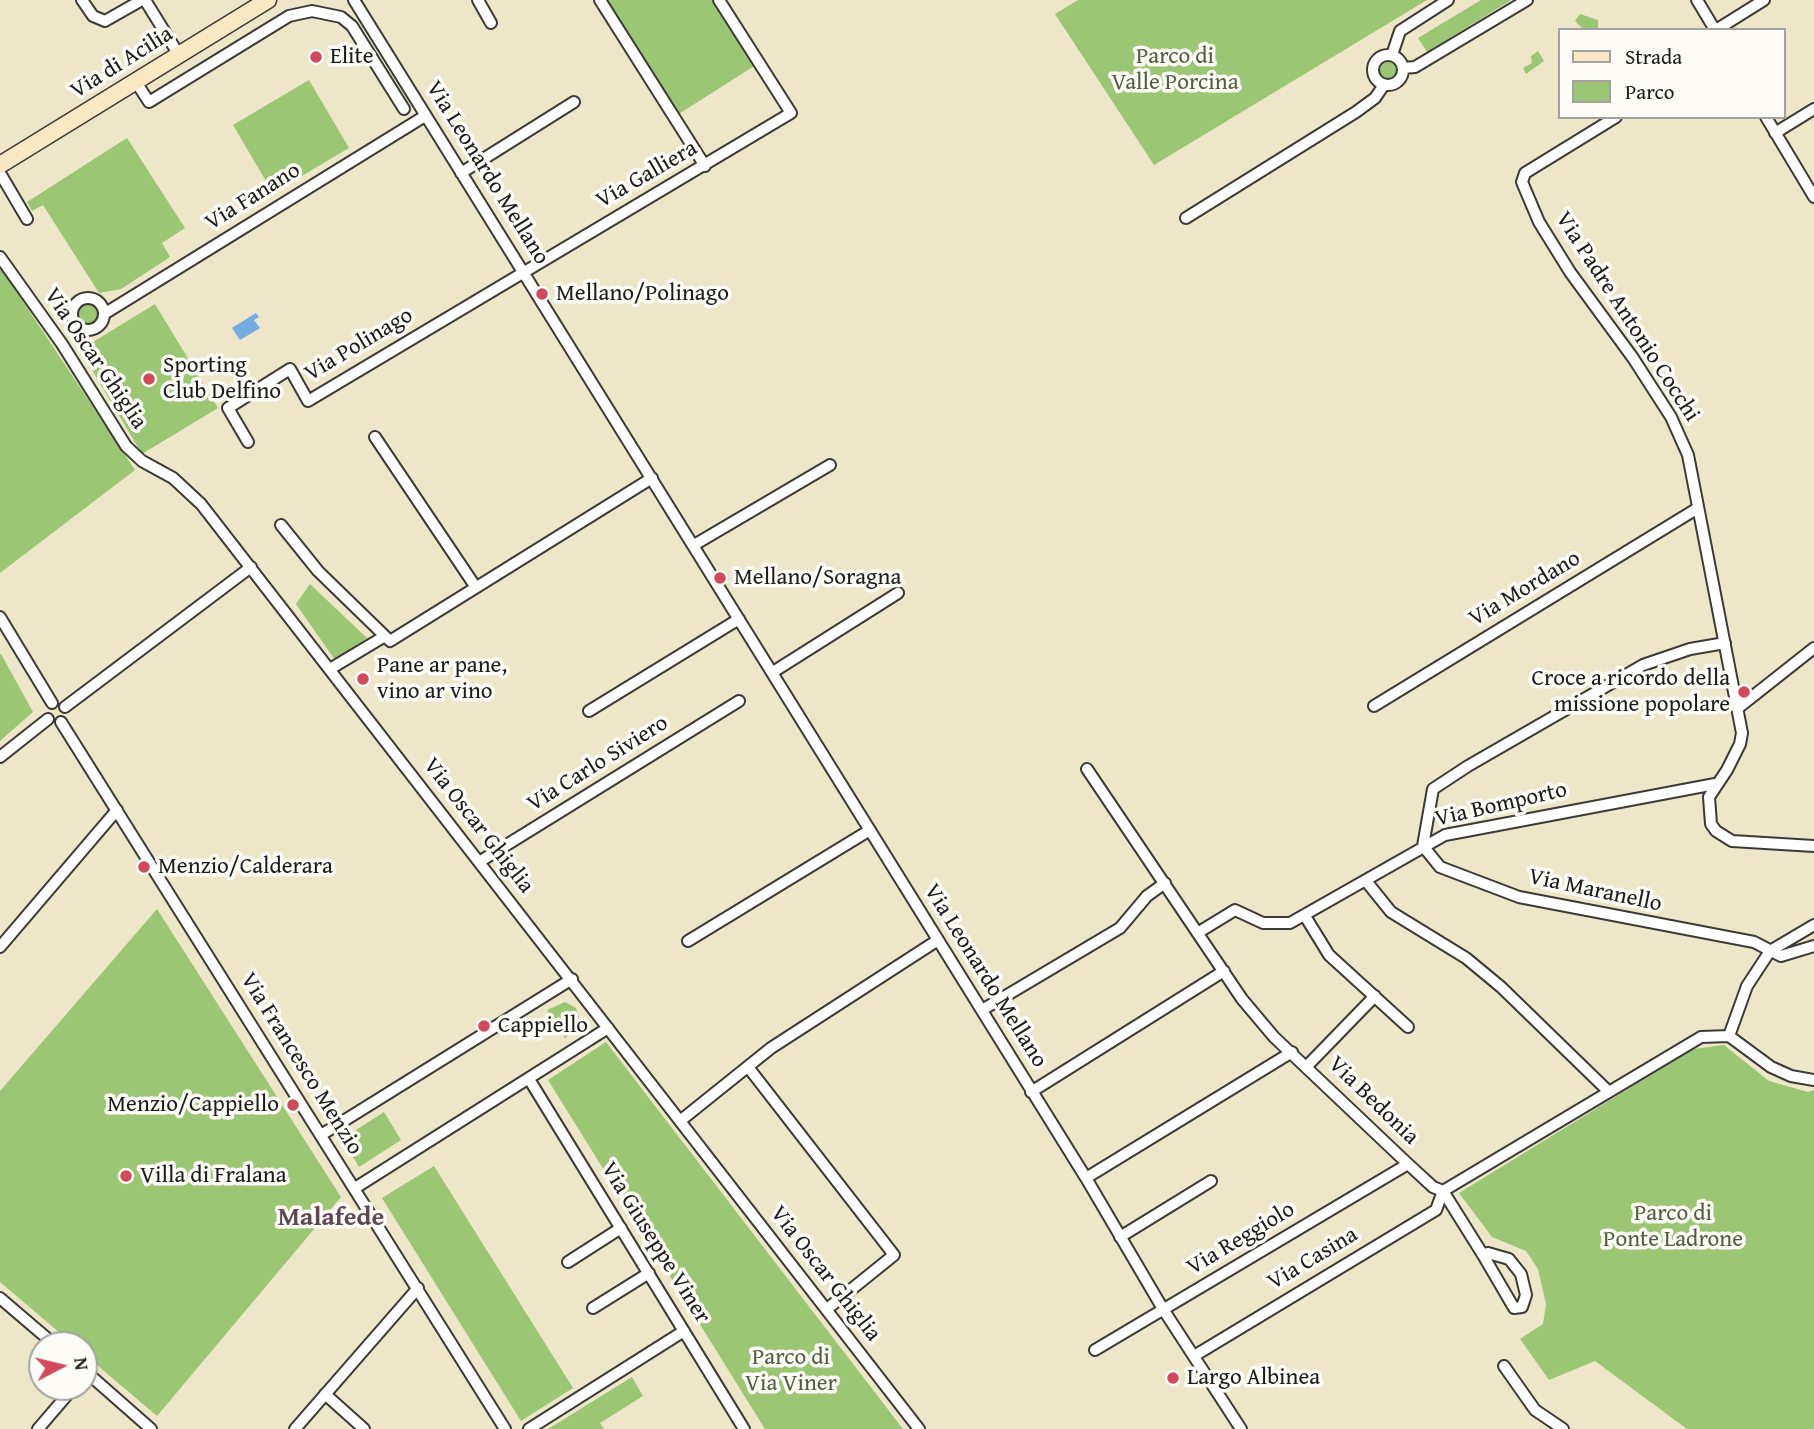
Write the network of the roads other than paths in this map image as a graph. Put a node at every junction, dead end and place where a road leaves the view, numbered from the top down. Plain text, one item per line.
1 (82, 0) edge
2 (144, 0) edge
3 (268, 0) edge
4 (343, 0) edge
5 (478, 0) edge
6 (600, 0) edge
7 (719, 0) edge
8 (1448, 0) edge
9 (1527, 0) edge
10 (1697, 0) edge
11 (1764, 0) edge
12 (355, 3) edge
13 (491, 23) dead end
14 (1714, 28) edge
15 (1718, 28) edge
16 (179, 54) junction
17 (1392, 55) junction
18 (391, 61) junction
19 (1403, 68) junction
20 (379, 69) junction
21 (136, 82) junction
22 (1384, 85) junction
23 (574, 102) dead end
24 (404, 109) dead end
25 (1814, 109) edge
26 (425, 116) junction
27 (1613, 119) edge
28 (1767, 119) edge
29 (1775, 133) junction
30 (0, 165) edge
31 (705, 166) junction
32 (0, 173) edge
33 (461, 173) junction
34 (1814, 197) edge
35 (1186, 218) dead end
36 (27, 219) dead end
37 (0, 257) edge
38 (524, 271) junction
39 (104, 314) dead end
40 (375, 438) dead end
41 (248, 442) dead end
42 (830, 465) dead end
43 (652, 478) junction
44 (1698, 508) junction
45 (281, 525) dead end
46 (694, 545) junction
47 (251, 567) junction
48 (475, 586) junction
49 (898, 593) dead end
50 (0, 617) edge
51 (739, 619) junction
52 (385, 636) junction
53 (1725, 643) junction
54 (1814, 648) edge
55 (330, 669) junction
56 (773, 672) junction
57 (739, 701) dead end
58 (52, 703) junction
59 (1374, 706) dead end
60 (65, 707) junction
61 (1738, 708) junction
62 (589, 711) dead end
63 (48, 719) junction
64 (61, 722) junction
65 (0, 757) edge
66 (1087, 769) dead end
67 (1715, 784) junction
68 (117, 810) junction
69 (870, 830) junction
70 (1423, 846) junction
71 (1814, 846) edge
72 (479, 862) junction
73 (1366, 881) junction
74 (1166, 883) junction
75 (1305, 916) junction
76 (1814, 925) edge
77 (1199, 932) junction
78 (938, 940) junction
79 (688, 941) dead end
80 (1814, 946) edge
81 (0, 947) edge
82 (1770, 951) junction
83 (1224, 971) junction
84 (572, 979) junction
85 (1375, 996) junction
86 (982, 1010) junction
87 (1408, 1027) dead end
88 (608, 1028) junction
89 (1729, 1035) junction
90 (1292, 1052) junction
91 (1307, 1066) junction
92 (748, 1067) junction
93 (529, 1079) junction
94 (1814, 1080) edge
95 (1607, 1090) junction
96 (1031, 1092) junction
97 (680, 1121) junction
98 (321, 1135) junction
99 (1408, 1164) junction
100 (1086, 1178) junction
101 (1211, 1181) dead end
102 (355, 1188) junction
103 (1443, 1191) junction
104 (621, 1228) junction
105 (1121, 1237) junction
106 (1483, 1255) junction
107 (568, 1262) dead end
108 (649, 1273) junction
109 (418, 1288) junction
110 (0, 1298) edge
111 (593, 1308) dead end
112 (827, 1309) junction
113 (1163, 1309) junction
114 (39, 1331) edge
115 (684, 1331) junction
116 (1095, 1350) dead end
117 (1194, 1356) junction
118 (1503, 1366) dead end
119 (98, 1384) edge
120 (325, 1394) junction
121 (62, 1401) edge
122 (37, 1429) edge
123 (151, 1429) edge
124 (295, 1429) edge
125 (364, 1429) edge
126 (505, 1429) edge
127 (529, 1429) edge
128 (744, 1429) edge
129 (919, 1429) edge
130 (1241, 1429) edge
131 (1563, 1429) edge

1 - 2 street
2 - 16 street
3 - 16 street, Via di Acilia
4 - 12 street
5 - 13 street
6 - 31 street
7 - 31 street, Via Galliera
8 - 17 street
9 - 19 street
10 - 14 street
11 - 15 street
12 - 18 street, Via Leonardo Mellano
16 - 21 street, Via di Acilia
17 - 19 street
17 - 22 street
18 - 20 street
18 - 26 street, Via Leonardo Mellano
19 - 22 street
20 - 21 street
20 - 24 street
21 - 30 street, Via di Acilia
22 - 35 street
23 - 33 street
25 - 29 street
26 - 33 street, Via Leonardo Mellano
26 - 39 street, Via Fanano
27 - 44 street, Via Padre Antonio Cocchi
28 - 29 street
29 - 34 street
31 - 38 street, Via Galliera
32 - 36 street
33 - 38 street, Via Leonardo Mellano
37 - 47 street, Via Oscar Ghiglia
38 - 41 street, Via Polinago
38 - 43 street, Via Leonardo Mellano
40 - 48 street
42 - 46 street
43 - 46 street, Via Leonardo Mellano
43 - 48 street
44 - 53 street, Via Padre Antonio Cocchi
44 - 59 street, Via Mordano
45 - 52 street
46 - 51 street, Via Leonardo Mellano
47 - 55 street, Via Oscar Ghiglia
47 - 60 street
48 - 52 street
49 - 56 street
50 - 58 street
51 - 56 street, Via Leonardo Mellano
51 - 62 street
52 - 55 street
53 - 61 street, Via Padre Antonio Cocchi
53 - 70 street
54 - 61 street
55 - 72 street, Via Oscar Ghiglia
56 - 69 street, Via Leonardo Mellano
57 - 72 street, Via Carlo Siviero
58 - 60 street
58 - 63 street
60 - 64 street
61 - 67 street, Via Padre Antonio Cocchi
63 - 64 street
63 - 65 street
64 - 68 street, Via Francesco Menzio
66 - 74 street, Via Bedonia
67 - 70 street, Via Bomporto
67 - 71 street, Via Padre Antonio Cocchi
68 - 81 street
68 - 98 street, Via Francesco Menzio
69 - 78 street, Via Leonardo Mellano
69 - 79 street
70 - 73 street, Via Bomporto
70 - 82 street, Via Maranello
72 - 84 street, Via Oscar Ghiglia
73 - 75 street, Via Bomporto
73 - 95 street
74 - 77 street, Via Bedonia
74 - 86 street
75 - 77 street, Via Bomporto
75 - 85 street
76 - 82 street
77 - 83 street, Via Bedonia
78 - 86 street, Via Leonardo Mellano
78 - 92 street
80 - 82 street
82 - 89 street
83 - 90 street, Via Bedonia
83 - 96 street
84 - 88 street, Via Oscar Ghiglia
84 - 98 street
85 - 87 street
85 - 91 street
86 - 96 street, Via Leonardo Mellano
88 - 93 street
88 - 97 street, Via Oscar Ghiglia
89 - 94 street
89 - 95 street
90 - 91 street, Via Bedonia
90 - 100 street
91 - 99 street, Via Bedonia
92 - 97 street
92 - 112 street
93 - 102 street
93 - 104 street, Via Giuseppe Viner
95 - 103 street
96 - 100 street, Via Leonardo Mellano
97 - 112 street, Via Oscar Ghiglia
98 - 102 street, Via Francesco Menzio
99 - 103 street, Via Bedonia
99 - 113 street, Via Reggiolo
100 - 105 street, Via Leonardo Mellano
101 - 105 street
102 - 109 street, Via Francesco Menzio
103 - 106 street
103 - 117 street, Via Casina
104 - 107 street
104 - 108 street, Via Giuseppe Viner
105 - 113 street, Via Leonardo Mellano
106 - 106 street
108 - 111 street
108 - 115 street, Via Giuseppe Viner
109 - 120 street
109 - 126 street, Via Francesco Menzio
110 - 114 street
112 - 129 street, Via Oscar Ghiglia
113 - 116 street, Via Reggiolo
113 - 117 street, Via Leonardo Mellano
115 - 127 street
115 - 128 street, Via Giuseppe Viner
117 - 130 street, Via Leonardo Mellano
118 - 131 street
119 - 123 street
120 - 124 street
120 - 125 street
121 - 122 street

